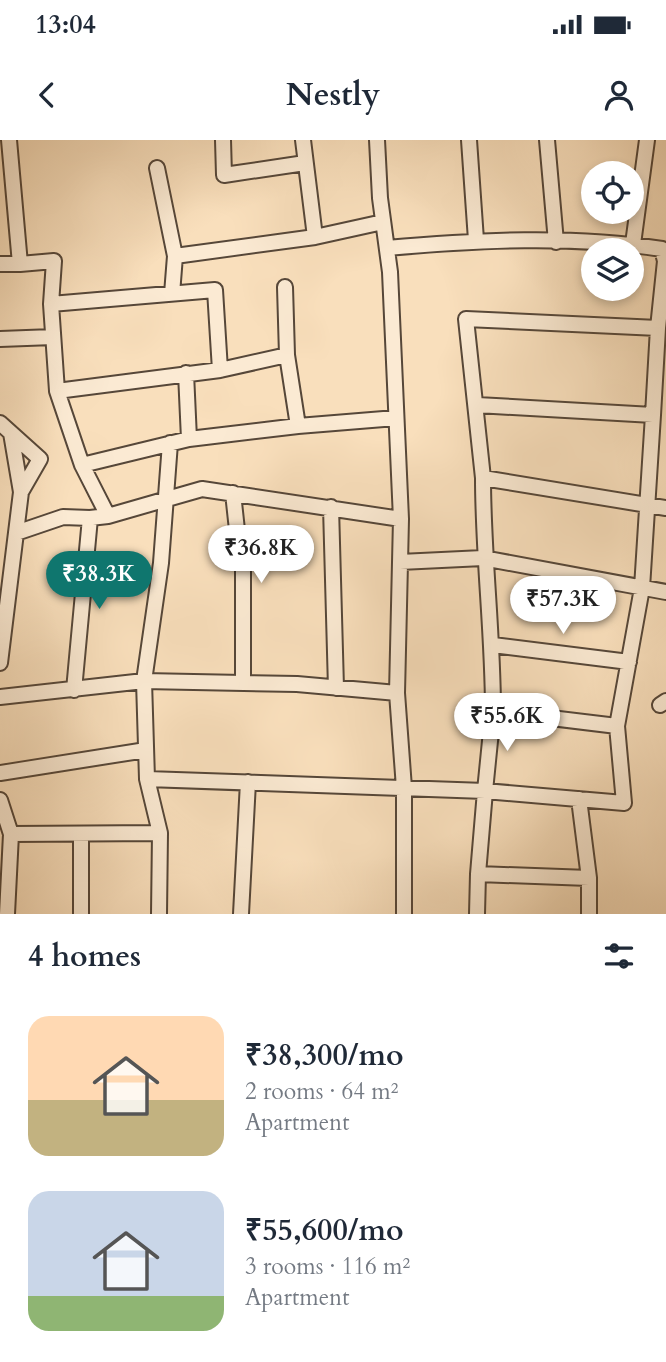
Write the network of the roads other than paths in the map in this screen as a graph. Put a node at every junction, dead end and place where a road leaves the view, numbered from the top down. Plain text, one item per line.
1 (9, 140) edge
2 (223, 140) edge
3 (303, 140) edge
4 (377, 140) edge
5 (469, 140) edge
6 (547, 140) edge
7 (647, 140) edge
8 (305, 163) junction
9 (157, 168) dead end
10 (383, 222) junction
11 (314, 237) junction
12 (634, 238) edge
13 (476, 240) junction
14 (556, 242) junction
15 (581, 243) edge
16 (644, 246) edge
17 (387, 248) junction
18 (175, 257) junction
19 (0, 264) edge
20 (20, 264) junction
21 (285, 287) dead end
22 (172, 294) junction
23 (51, 304) junction
24 (658, 328) junction
25 (53, 337) junction
26 (0, 339) edge
27 (287, 355) junction
28 (220, 370) junction
29 (186, 373) junction
30 (57, 391) junction
31 (477, 405) junction
32 (653, 415) junction
33 (397, 418) junction
34 (0, 423) edge
35 (298, 426) junction
36 (11, 433) junction
37 (189, 439) junction
38 (170, 443) junction
39 (82, 464) junction
40 (482, 478) junction
41 (21, 492) junction
42 (233, 493) junction
43 (167, 498) junction
44 (649, 505) junction
45 (331, 507) junction
46 (666, 508) edge
47 (108, 516) junction
48 (90, 518) junction
49 (401, 519) junction
50 (16, 533) junction
51 (483, 558) junction
52 (400, 562) junction
53 (642, 589) junction
54 (666, 592) edge
55 (493, 645) junction
56 (629, 662) junction
57 (0, 663) edge
58 (144, 681) junction
59 (243, 682) junction
60 (336, 688) junction
61 (74, 690) junction
62 (397, 693) junction
63 (0, 697) edge
64 (494, 711) junction
65 (617, 726) junction
66 (146, 750) junction
67 (0, 773) edge
68 (147, 779) junction
69 (248, 782) junction
70 (404, 788) junction
71 (485, 791) junction
72 (579, 799) junction
73 (0, 800) edge
74 (160, 833) junction
75 (11, 834) junction
76 (81, 834) junction
77 (478, 874) junction
78 (589, 878) junction
79 (7, 914) edge
80 (81, 914) edge
81 (159, 914) edge
82 (241, 914) edge
83 (404, 914) edge
84 (477, 914) edge
85 (589, 914) edge

1 - 20 street
2 - 8 street
3 - 8 street
4 - 10 street
5 - 13 street
6 - 14 street
7 - 12 street
8 - 11 street
9 - 18 street
10 - 11 street
10 - 17 street
11 - 18 street
13 - 14 street
13 - 17 street
14 - 15 street
16 - 24 street
17 - 33 street
18 - 22 street
19 - 20 street
20 - 23 street
21 - 27 street
22 - 23 street
22 - 28 street
23 - 25 street
24 - 31 street
24 - 32 street
25 - 26 street
25 - 30 street
27 - 28 street
27 - 35 street
28 - 29 street
29 - 30 street
29 - 37 street
30 - 39 street
31 - 32 street
31 - 40 street
32 - 44 street
33 - 35 street
33 - 49 street
34 - 36 street
35 - 37 street
36 - 41 street
36 - 41 street
37 - 38 street
38 - 39 street
38 - 43 street
39 - 47 street
40 - 44 street
40 - 51 street
41 - 50 street
42 - 43 street
42 - 45 street
42 - 59 street
43 - 47 street
43 - 58 street
44 - 46 street
44 - 53 street
45 - 49 street
45 - 60 street
47 - 48 street
48 - 50 street
48 - 61 street
49 - 52 street
50 - 57 street
51 - 52 street
51 - 53 street
51 - 55 street
52 - 62 street
53 - 54 street
53 - 56 street
55 - 56 street
55 - 64 street
56 - 65 street
58 - 59 street
58 - 61 street
58 - 66 street
59 - 60 street
60 - 62 street
61 - 63 street
62 - 70 street
64 - 65 street
64 - 71 street
65 - 72 street
66 - 67 street
66 - 68 street
68 - 69 street
68 - 74 street
69 - 70 street
69 - 82 street
70 - 71 street
70 - 83 street
71 - 72 street
71 - 77 street
72 - 78 street
73 - 75 street
74 - 76 street
74 - 81 street
75 - 76 street
75 - 79 street
76 - 80 street
77 - 78 street
77 - 84 street
78 - 85 street

